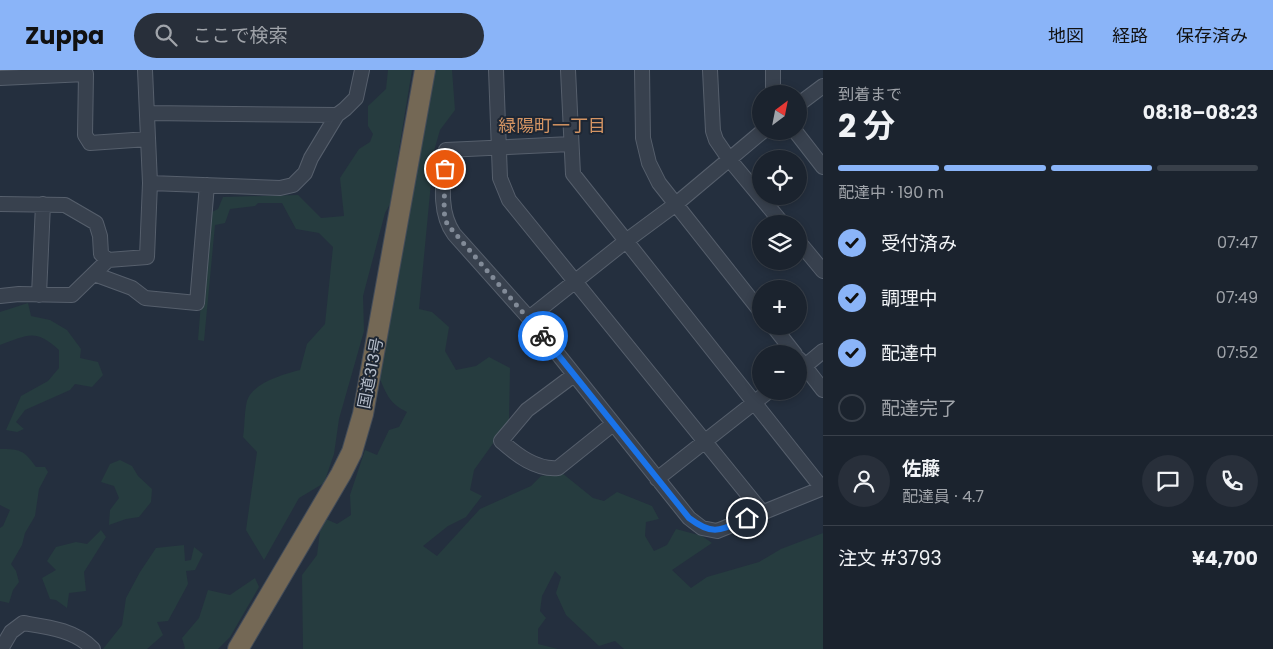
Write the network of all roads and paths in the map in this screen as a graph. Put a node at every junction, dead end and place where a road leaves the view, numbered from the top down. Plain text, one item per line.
1 (145, 70) edge
2 (362, 70) edge
3 (425, 70) edge
4 (496, 70) edge
5 (568, 70) edge
6 (642, 70) edge
7 (710, 70) edge
8 (773, 70) edge
9 (86, 72) edge
10 (20, 73) edge
11 (0, 78) edge
12 (773, 85) edge
13 (823, 86) edge
14 (808, 97) edge
15 (147, 113) junction
16 (337, 115) junction
17 (148, 139) junction
18 (752, 140) edge
19 (802, 140) edge
20 (571, 144) junction
21 (499, 148) junction
22 (729, 158) junction
23 (823, 167) edge
24 (150, 183) junction
25 (207, 185) junction
26 (0, 204) edge
27 (43, 204) junction
28 (676, 204) junction
29 (776, 215) edge
30 (626, 241) junction
31 (807, 252) edge
32 (108, 260) junction
33 (823, 271) edge
34 (94, 274) junction
35 (575, 282) junction
36 (39, 295) junction
37 (0, 296) edge
38 (752, 301) edge
39 (529, 318) junction
40 (780, 335) edge
41 (788, 345) edge
42 (823, 350) edge
43 (807, 362) edge
44 (807, 373) edge
45 (574, 375) junction
46 (823, 390) edge
47 (757, 400) edge
48 (754, 402) junction
49 (613, 424) junction
50 (704, 441) junction
51 (657, 479) junction
52 (822, 488) edge
53 (762, 512) junction
54 (1, 649) edge
55 (93, 649) edge
56 (238, 649) edge

1 - 15 street
2 - 16 street
3 - 56 highway, 国道313号
4 - 21 street
5 - 20 street
6 - 28 street
7 - 22 street
8 - 12 street
9 - 10 street
9 - 17 street
10 - 11 street
13 - 14 street
15 - 16 street
15 - 17 street
16 - 25 street
17 - 24 street
18 - 22 street
19 - 23 street
20 - 21 street
20 - 30 street
21 - 35 street
21 - 39 street
22 - 28 street
22 - 29 street
24 - 25 street
24 - 32 street
25 - 34 street
26 - 27 street
27 - 32 street
27 - 36 street
28 - 30 street
28 - 38 street
30 - 35 street
30 - 48 street
31 - 33 street
32 - 34 street
34 - 36 street
35 - 39 street
35 - 50 street
36 - 37 street
39 - 45 street
40 - 41 street
42 - 43 street
44 - 46 street
45 - 49 street
45 - 49 street
47 - 48 street
48 - 50 street
48 - 52 street
49 - 51 street
50 - 51 street
50 - 53 street
51 - 53 street
52 - 53 street
54 - 55 street

